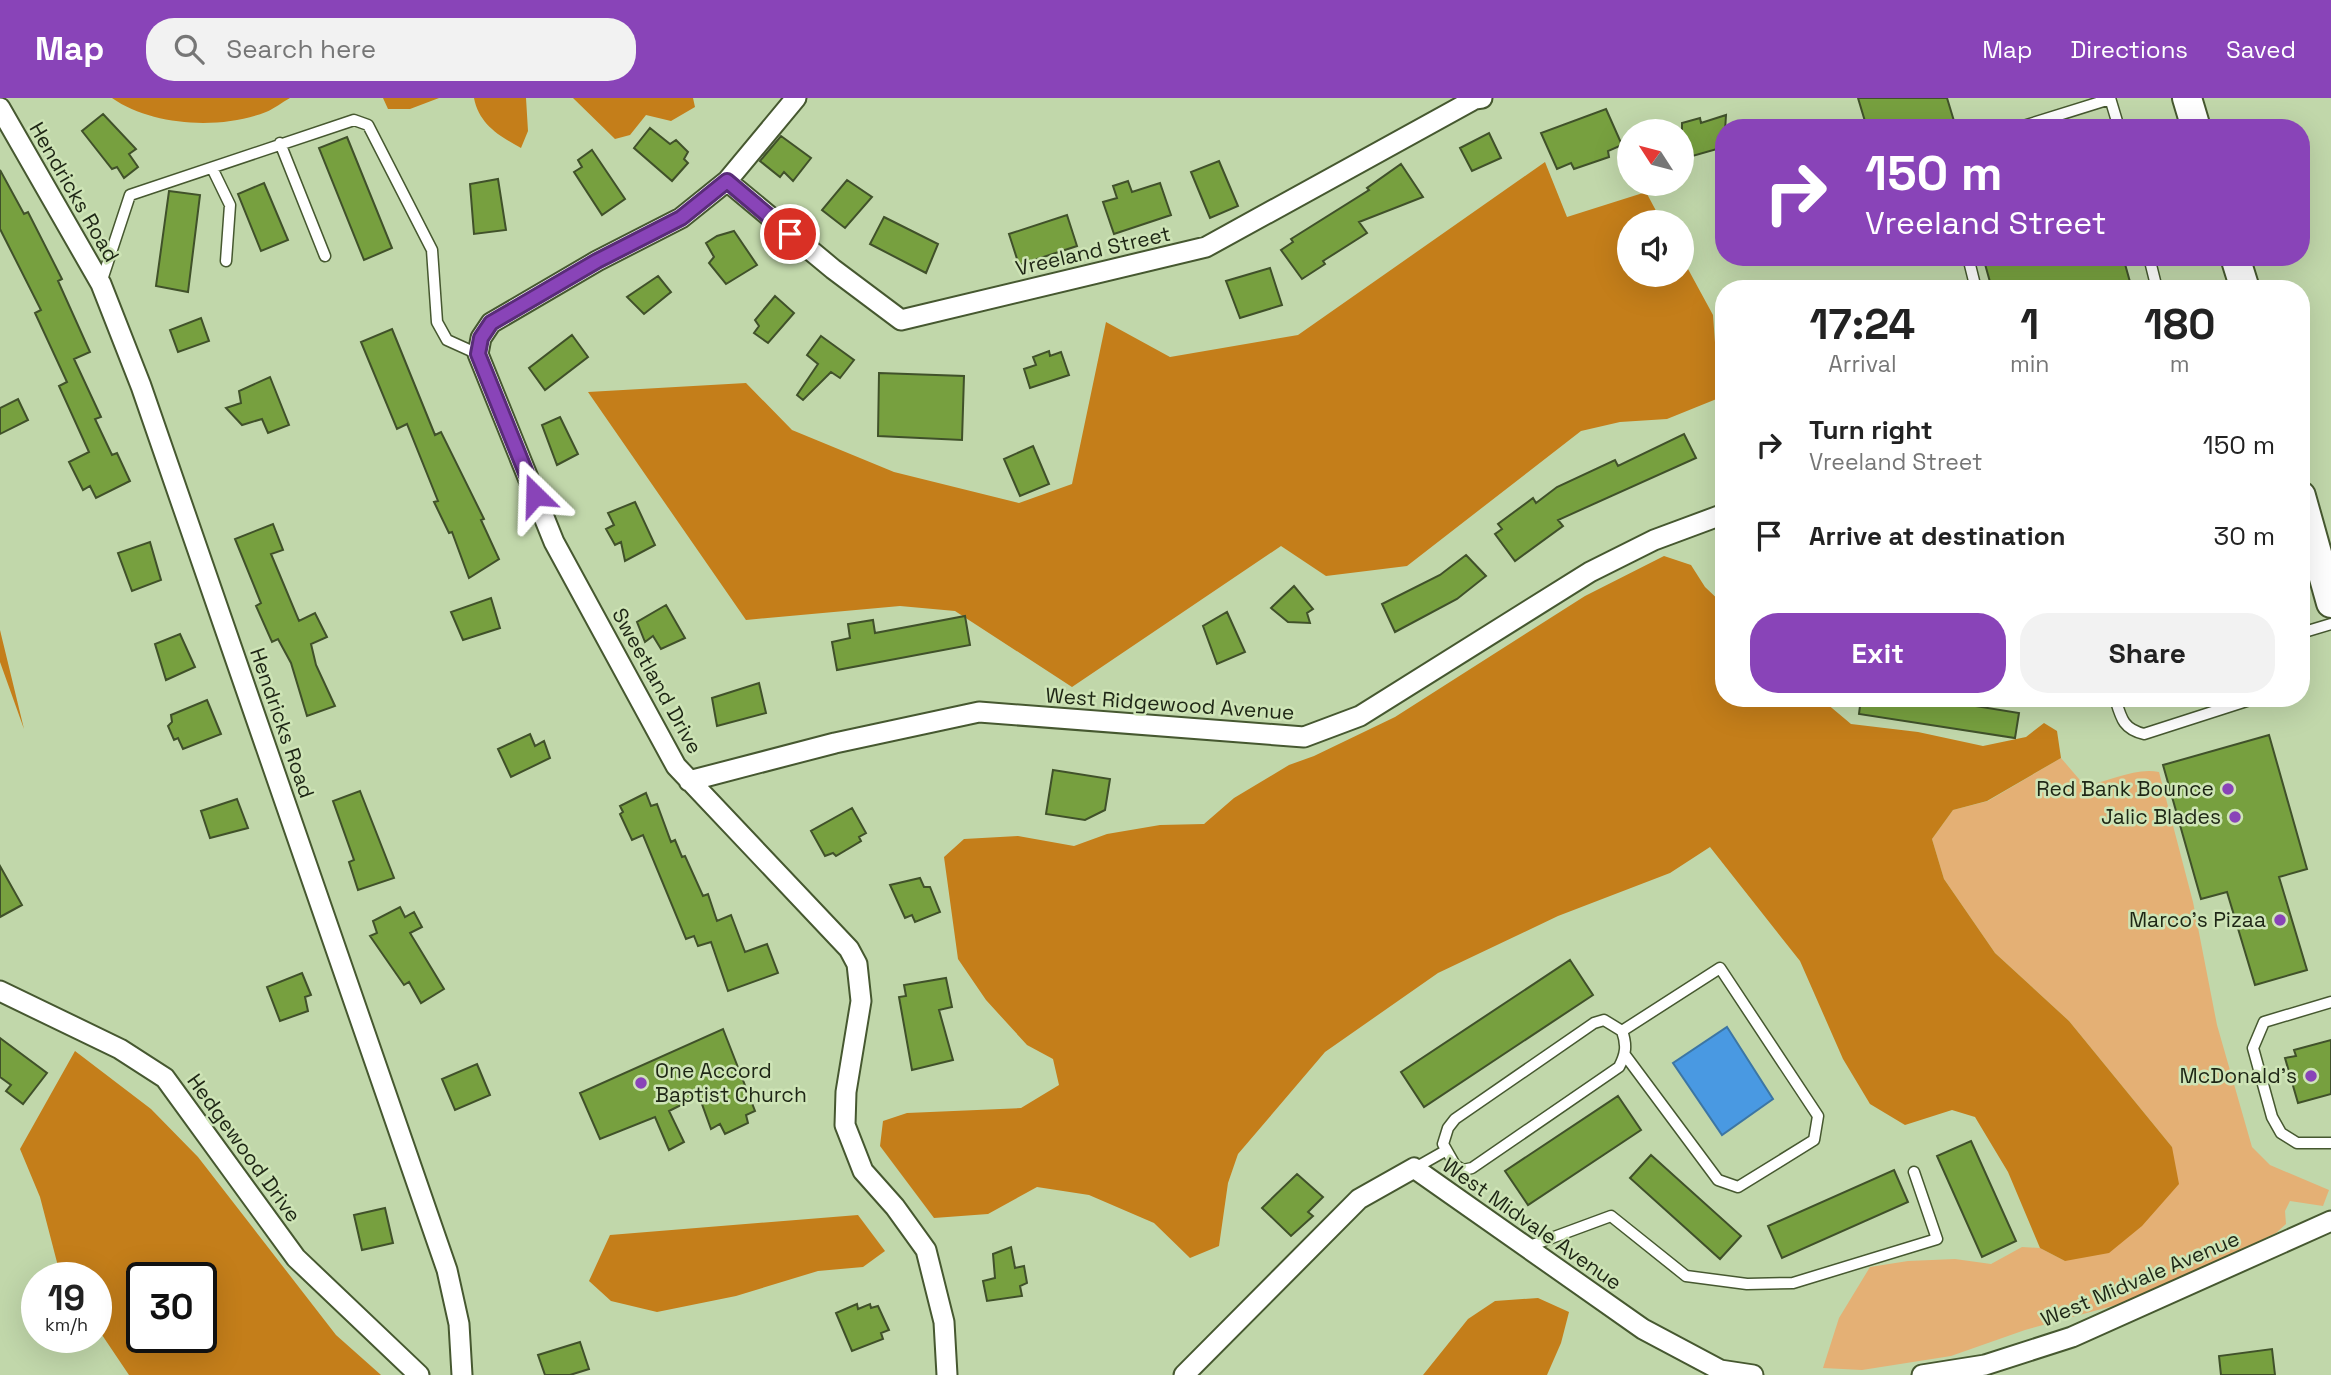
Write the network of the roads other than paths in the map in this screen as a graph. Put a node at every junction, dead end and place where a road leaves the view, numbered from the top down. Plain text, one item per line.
1 (796, 98) edge
2 (1482, 98) edge
3 (2187, 98) edge
4 (2110, 99) edge
5 (0, 108) edge
6 (2046, 119) edge
7 (2116, 119) edge
8 (2193, 119) edge
9 (280, 143) junction
10 (213, 170) junction
11 (727, 181) junction
12 (325, 256) dead end
13 (226, 261) dead end
14 (101, 284) junction
15 (478, 354) junction
16 (1715, 517) edge
17 (2310, 528) edge
18 (2331, 603) edge
19 (2331, 624) edge
20 (2310, 630) edge
21 (2118, 707) edge
22 (2228, 707) edge
23 (689, 781) junction
24 (0, 991) edge
25 (2331, 1002) edge
26 (1622, 1031) junction
27 (1625, 1055) junction
28 (2331, 1143) edge
29 (1445, 1150) junction
30 (1414, 1168) junction
31 (1914, 1172) dead end
32 (2331, 1221) edge
33 (1526, 1247) junction
34 (419, 1375) edge
35 (463, 1375) edge
36 (947, 1375) edge
37 (1184, 1375) edge
38 (1753, 1375) edge
39 (1922, 1375) edge

1 - 11 street
2 - 11 street, Vreeland Street
3 - 8 main road
4 - 6 lane
4 - 7 lane
5 - 14 street, Hendricks Road
9 - 10 lane
9 - 12 lane
9 - 15 lane
10 - 13 lane
10 - 14 lane
11 - 15 street
14 - 35 street, Hendricks Road
15 - 23 street, Sweetland Drive
16 - 23 street, West Ridgewood Avenue
17 - 18 main road
19 - 20 lane
21 - 22 lane
23 - 36 street, Sweetland Drive
24 - 34 street, Hedgewood Drive
25 - 28 lane
26 - 27 lane
26 - 27 lane
26 - 29 lane
27 - 29 lane
29 - 30 lane
30 - 33 street, West Midvale Avenue
30 - 37 street, West Midvale Avenue
31 - 33 lane
32 - 39 street, West Midvale Avenue
33 - 38 street, West Midvale Avenue

